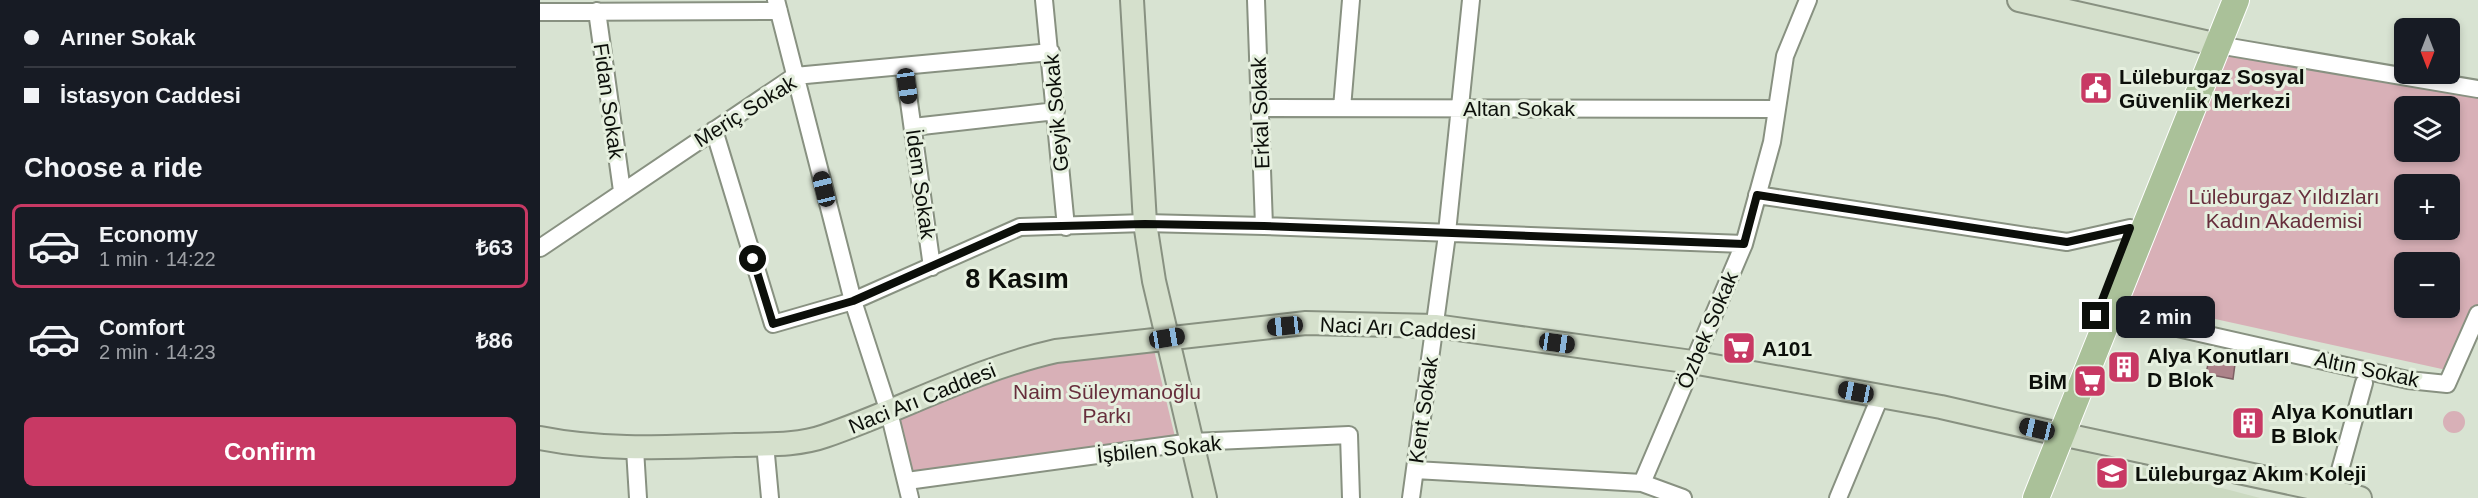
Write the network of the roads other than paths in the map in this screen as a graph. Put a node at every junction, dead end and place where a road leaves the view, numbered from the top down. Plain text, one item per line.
1 (1044, 0) edge
2 (1132, 0) edge
3 (1256, 0) edge
4 (1351, 0) edge
5 (1471, 0) edge
6 (1808, 0) edge
7 (2019, 0) edge
8 (2222, 0) edge
9 (2236, 0) edge
10 (777, 5) edge
11 (597, 11) junction
12 (540, 12) edge
13 (2212, 44) junction
14 (1051, 51) junction
15 (904, 66) junction
16 (795, 76) junction
17 (2478, 89) edge
18 (1260, 108) junction
19 (1342, 108) junction
20 (1459, 108) junction
21 (1778, 109) junction
22 (1056, 111) junction
23 (913, 127) junction
24 (714, 130) junction
25 (622, 191) junction
26 (1757, 195) junction
27 (1145, 224) junction
28 (1264, 226) junction
29 (1066, 227) junction
30 (2130, 228) junction
31 (1447, 233) junction
32 (1744, 244) junction
33 (540, 248) edge
34 (932, 267) junction
35 (853, 301) junction
36 (2111, 313) junction
37 (2478, 314) edge
38 (1435, 326) junction
39 (1167, 338) junction
40 (1692, 362) junction
41 (2364, 383) dead end
42 (1880, 397) junction
43 (889, 412) junction
44 (2056, 433) junction
45 (540, 438) edge
46 (1192, 442) junction
47 (765, 444) junction
48 (635, 449) junction
49 (1415, 470) junction
50 (1642, 483) junction
51 (909, 490) edge
52 (2346, 496) edge
53 (638, 498) edge
54 (770, 498) edge
55 (1205, 498) edge
56 (1351, 498) edge
57 (1411, 498) edge
58 (1683, 498) edge
59 (1838, 498) edge
60 (2022, 498) edge
61 (2036, 498) edge

1 - 14 street, Geyik Sokak
2 - 27 street
3 - 18 street, Erkal Sokak
4 - 19 street
5 - 20 street, Kent Sokak
6 - 21 street, Özbek Sokak
7 - 13 street
8 - 13 main road
9 - 13 main road
10 - 11 street
10 - 16 street
11 - 12 street
11 - 25 street, Fidan Sokak
13 - 17 street
13 - 30 main road
13 - 36 main road
14 - 15 street, Meriç Sokak
14 - 22 street, Geyik Sokak
15 - 16 street, Meriç Sokak
15 - 23 street, İdem Sokak
16 - 24 street, Meriç Sokak
16 - 35 street
18 - 19 street, Altan Sokak
18 - 28 street, Erkal Sokak
19 - 20 street, Altan Sokak
20 - 21 street, Altan Sokak
20 - 31 street, Kent Sokak
21 - 26 street, Özbek Sokak
22 - 23 street
22 - 29 street, Geyik Sokak
23 - 34 street, İdem Sokak
24 - 25 street, Meriç Sokak
24 - 35 street
25 - 33 street, Meriç Sokak
26 - 30 street
26 - 32 street, Özbek Sokak
27 - 28 street
27 - 29 street
27 - 39 street
28 - 31 street
29 - 34 street
30 - 44 main road
31 - 32 street
31 - 38 street, Kent Sokak
32 - 40 street, Özbek Sokak
34 - 35 street
35 - 43 street
36 - 37 street, Altın Sokak
36 - 44 main road
38 - 39 street, Naci Arı Caddesi
38 - 40 street, Naci Arı Caddesi
38 - 49 street, Kent Sokak
39 - 43 street, Naci Arı Caddesi
39 - 46 street
40 - 42 street, Naci Arı Caddesi
40 - 50 street, Özbek Sokak
41 - 52 street
42 - 44 street, Naci Arı Caddesi
42 - 59 street
43 - 47 street, Naci Arı Caddesi
43 - 51 street
44 - 52 street, Naci Arı Caddesi
44 - 60 main road
44 - 61 main road
45 - 48 street, Naci Arı Caddesi
46 - 51 street, İşbilen Sokak
46 - 55 street
46 - 56 street, İşbilen Sokak
47 - 48 street, Naci Arı Caddesi
47 - 54 street
48 - 53 street
49 - 50 street
49 - 57 street, Kent Sokak
50 - 58 street

